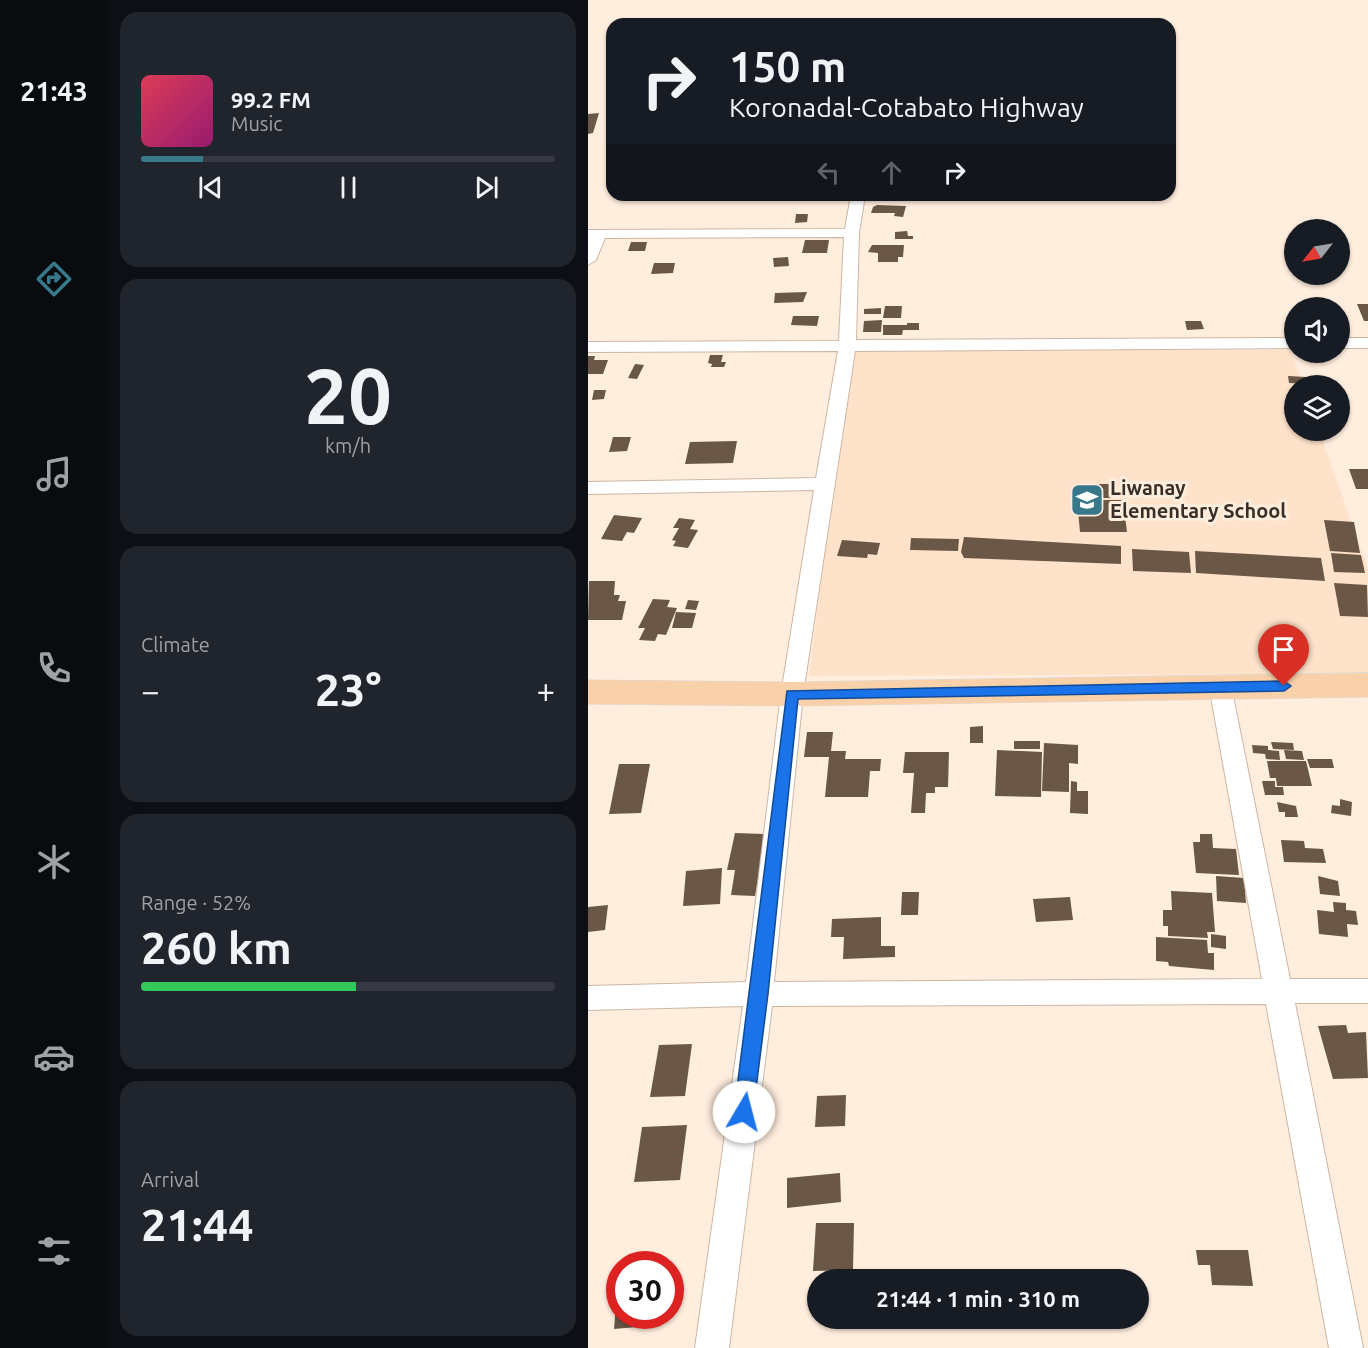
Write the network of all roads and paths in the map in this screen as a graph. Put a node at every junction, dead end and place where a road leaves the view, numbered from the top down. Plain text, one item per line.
1 (857, 201) edge
2 (852, 232) junction
3 (593, 234) edge
4 (588, 260) edge
5 (1284, 343) edge
6 (1350, 343) edge
7 (1368, 343) edge
8 (847, 345) junction
9 (588, 347) edge
10 (827, 484) junction
11 (588, 488) edge
12 (1368, 685) edge
13 (1221, 686) junction
14 (588, 692) edge
15 (792, 694) junction
16 (1277, 991) junction
17 (1368, 991) edge
18 (759, 994) junction
19 (588, 998) edge
20 (712, 1348) edge
21 (1346, 1348) edge

1 - 2 street
2 - 3 street
2 - 8 street
3 - 4 street
5 - 8 street
6 - 7 street
8 - 9 street
8 - 10 street
10 - 11 street
10 - 15 street
12 - 13 highway
13 - 15 highway
13 - 16 street
14 - 15 highway
15 - 18 street
16 - 17 street
16 - 18 street
16 - 21 street
18 - 19 street
18 - 20 street

